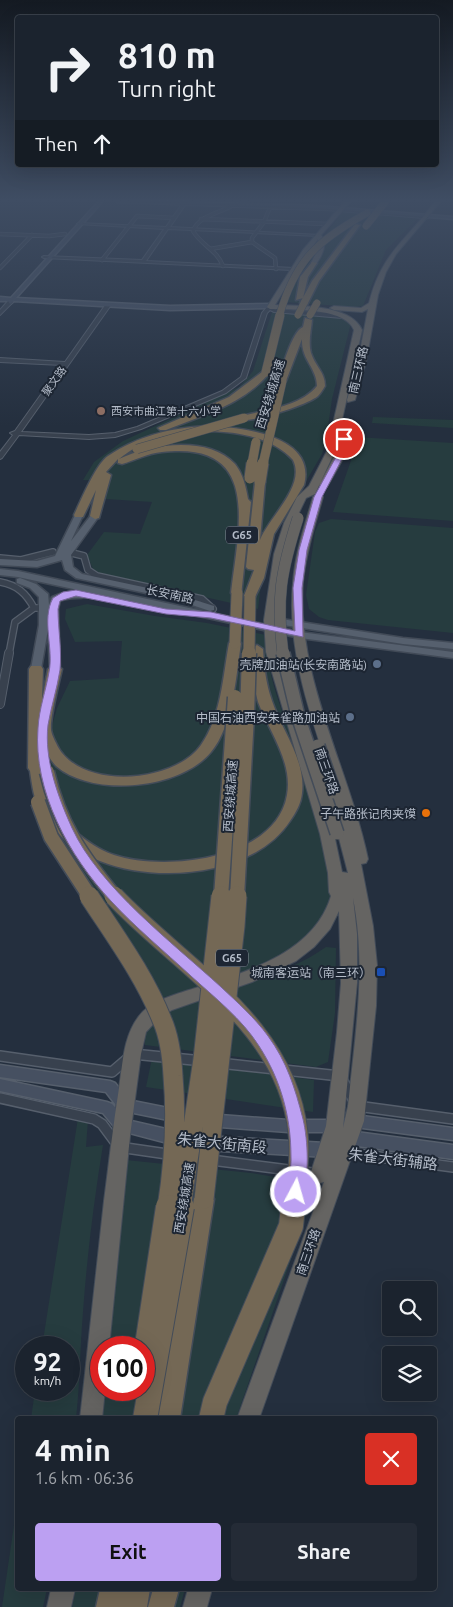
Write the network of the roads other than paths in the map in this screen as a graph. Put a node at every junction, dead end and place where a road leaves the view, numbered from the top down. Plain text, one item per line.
1 (28, 276) edge
2 (289, 276) edge
3 (295, 276) edge
4 (305, 276) edge
5 (320, 276) edge
6 (382, 276) edge
7 (318, 299) dead end
8 (4, 301) edge
9 (302, 303) junction
10 (104, 306) junction
11 (271, 306) junction
12 (370, 310) junction
13 (325, 311) junction
14 (0, 312) edge
15 (346, 317) junction
16 (308, 320) junction
17 (0, 361) edge
18 (63, 365) junction
19 (15, 433) junction
20 (142, 450) junction
21 (0, 451) edge
22 (0, 457) edge
23 (107, 468) junction
24 (316, 492) junction
25 (245, 510) junction
26 (79, 515) joint
27 (95, 516) joint
28 (302, 518) junction
29 (53, 552) dead end
30 (72, 553) dead end
31 (0, 558) edge
32 (0, 562) edge
33 (0, 566) edge
34 (0, 572) edge
35 (0, 578) edge
36 (0, 582) edge
37 (250, 596) junction
38 (250, 611) junction
39 (212, 612) junction
40 (270, 624) junction
41 (303, 629) junction
42 (453, 641) edge
43 (236, 643) junction
44 (453, 646) edge
45 (453, 655) edge
46 (36, 669) joint
47 (55, 669) joint
48 (0, 704) edge
49 (49, 765) junction
50 (344, 877) junction
51 (336, 906) junction
52 (365, 922) junction
53 (133, 1054) junction
54 (0, 1056) edge
55 (0, 1070) edge
56 (340, 1076) junction
57 (0, 1085) edge
58 (0, 1098) edge
59 (124, 1105) junction
60 (356, 1113) junction
61 (453, 1120) edge
62 (122, 1125) junction
63 (334, 1126) junction
64 (453, 1134) edge
65 (119, 1147) junction
66 (340, 1147) junction
67 (453, 1152) edge
68 (453, 1167) edge
69 (319, 1175) joint
70 (148, 1336) edge
71 (137, 1401) edge
72 (91, 1416) edge
73 (135, 1416) edge
74 (146, 1416) edge
75 (168, 1416) edge
76 (212, 1416) edge
77 (249, 1416) edge
78 (63, 1591) edge
79 (109, 1591) edge
80 (113, 1591) edge
81 (137, 1591) edge
82 (165, 1591) edge
83 (199, 1591) edge
84 (59, 1607) edge
85 (109, 1607) edge
86 (134, 1607) edge
87 (161, 1607) edge
88 (195, 1607) edge

1 - 8 main road
2 - 11 highway
3 - 23 highway, bridge
4 - 9 highway
5 - 9 highway, 西安绕城高速 / G65, bridge
6 - 12 highway, 南三环路
7 - 16 highway, 西安绕城高速 / G65, bridge
8 - 10 main road
8 - 14 street
9 - 25 highway, 西安绕城高速 / G65, bridge
10 - 11 main road
10 - 18 street, 聚文路
11 - 12 highway
11 - 13 highway
11 - 15 street
11 - 19 street
12 - 13 highway
12 - 24 highway, 南三环路
13 - 15 highway
15 - 24 highway, 南三环路
16 - 20 highway, bridge
16 - 37 highway, 西安绕城高速 / G65, bridge
17 - 18 street
18 - 19 street, 聚文路
19 - 21 street, 聚文路
19 - 22 street, 聚文路
20 - 23 highway
20 - 25 highway
23 - 26 highway
23 - 27 highway
23 - 37 highway, bridge
24 - 28 highway, 南三环路
24 - 40 highway
24 - 41 highway
25 - 43 highway, 西安绕城高速 / G65, bridge
26 - 32 main road
27 - 39 main road
28 - 50 highway, 南三环路, bridge
28 - 52 highway, 南三环路, bridge
29 - 31 street
30 - 39 street
33 - 39 main road, 长安南路
34 - 39 main road, 长安南路
35 - 46 main road
36 - 48 street
37 - 38 highway, 西安绕城高速 / G65, bridge
38 - 49 highway, bridge
38 - 75 highway, 西安绕城高速 / G65, bridge
39 - 40 main road, 长安南路
39 - 47 main road
40 - 41 main road, 长安南路
40 - 51 highway
41 - 42 main road
41 - 44 main road, 长安南路
41 - 45 main road, 长安南路
41 - 52 highway
43 - 49 highway
43 - 74 highway, 西安绕城高速 / G65, bridge
46 - 49 highway
47 - 49 highway
49 - 70 highway, bridge
49 - 76 highway, bridge
50 - 51 highway, 南三环路
50 - 56 highway, 南三环路
51 - 53 highway, 南三环路
52 - 60 highway, 南三环路
53 - 54 street
53 - 56 street
53 - 59 highway, 南三环路
55 - 59 main road
56 - 60 street
56 - 63 highway, 南三环路
57 - 62 main road
58 - 65 street
59 - 62 highway, 南三环路
59 - 63 main road, 朱雀大街南段
60 - 61 street
60 - 63 main road, 朱雀大街南段
60 - 64 main road, 朱雀大街南段
60 - 66 highway, 南三环路
62 - 65 highway, 南三环路
62 - 66 main road, 朱雀大街南段
63 - 66 highway, 南三环路
65 - 69 street
65 - 72 highway, 南三环路
66 - 67 main road, 朱雀大街南段
66 - 68 street, 朱雀大街辅路
66 - 69 highway, 南三环路
66 - 77 highway, 南三环路
71 - 73 highway
78 - 84 highway
79 - 85 highway
80 - 85 highway
81 - 86 highway
82 - 87 highway
83 - 88 highway

